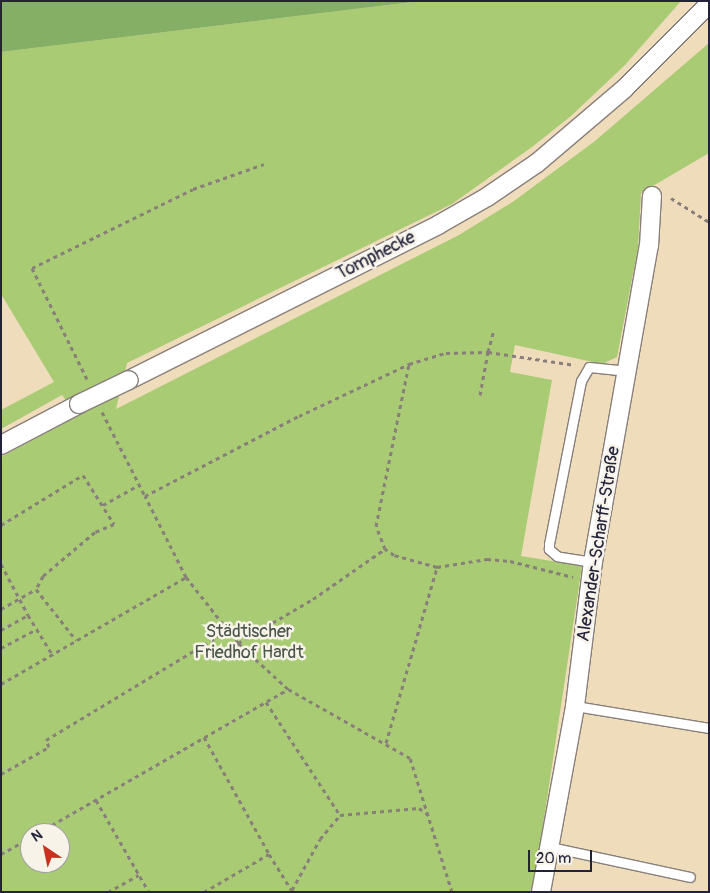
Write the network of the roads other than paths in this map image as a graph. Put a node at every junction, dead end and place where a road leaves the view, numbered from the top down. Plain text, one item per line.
1 (709, 4) edge
2 (652, 196) road end
3 (629, 371) junction
4 (1, 445) edge
5 (593, 562) junction
6 (575, 706) junction
7 (709, 728) edge
8 (551, 847) junction
9 (690, 877) dead end
10 (542, 892) edge

1 - 4 street, Tomphecke, bridge
2 - 3 street, Alexander-Scharff-Straße
3 - 5 street, Alexander-Scharff-Straße
3 - 5 lane
5 - 6 street, Alexander-Scharff-Straße
6 - 7 lane
6 - 8 street, Alexander-Scharff-Straße
8 - 9 lane
8 - 10 street, Alexander-Scharff-Straße

